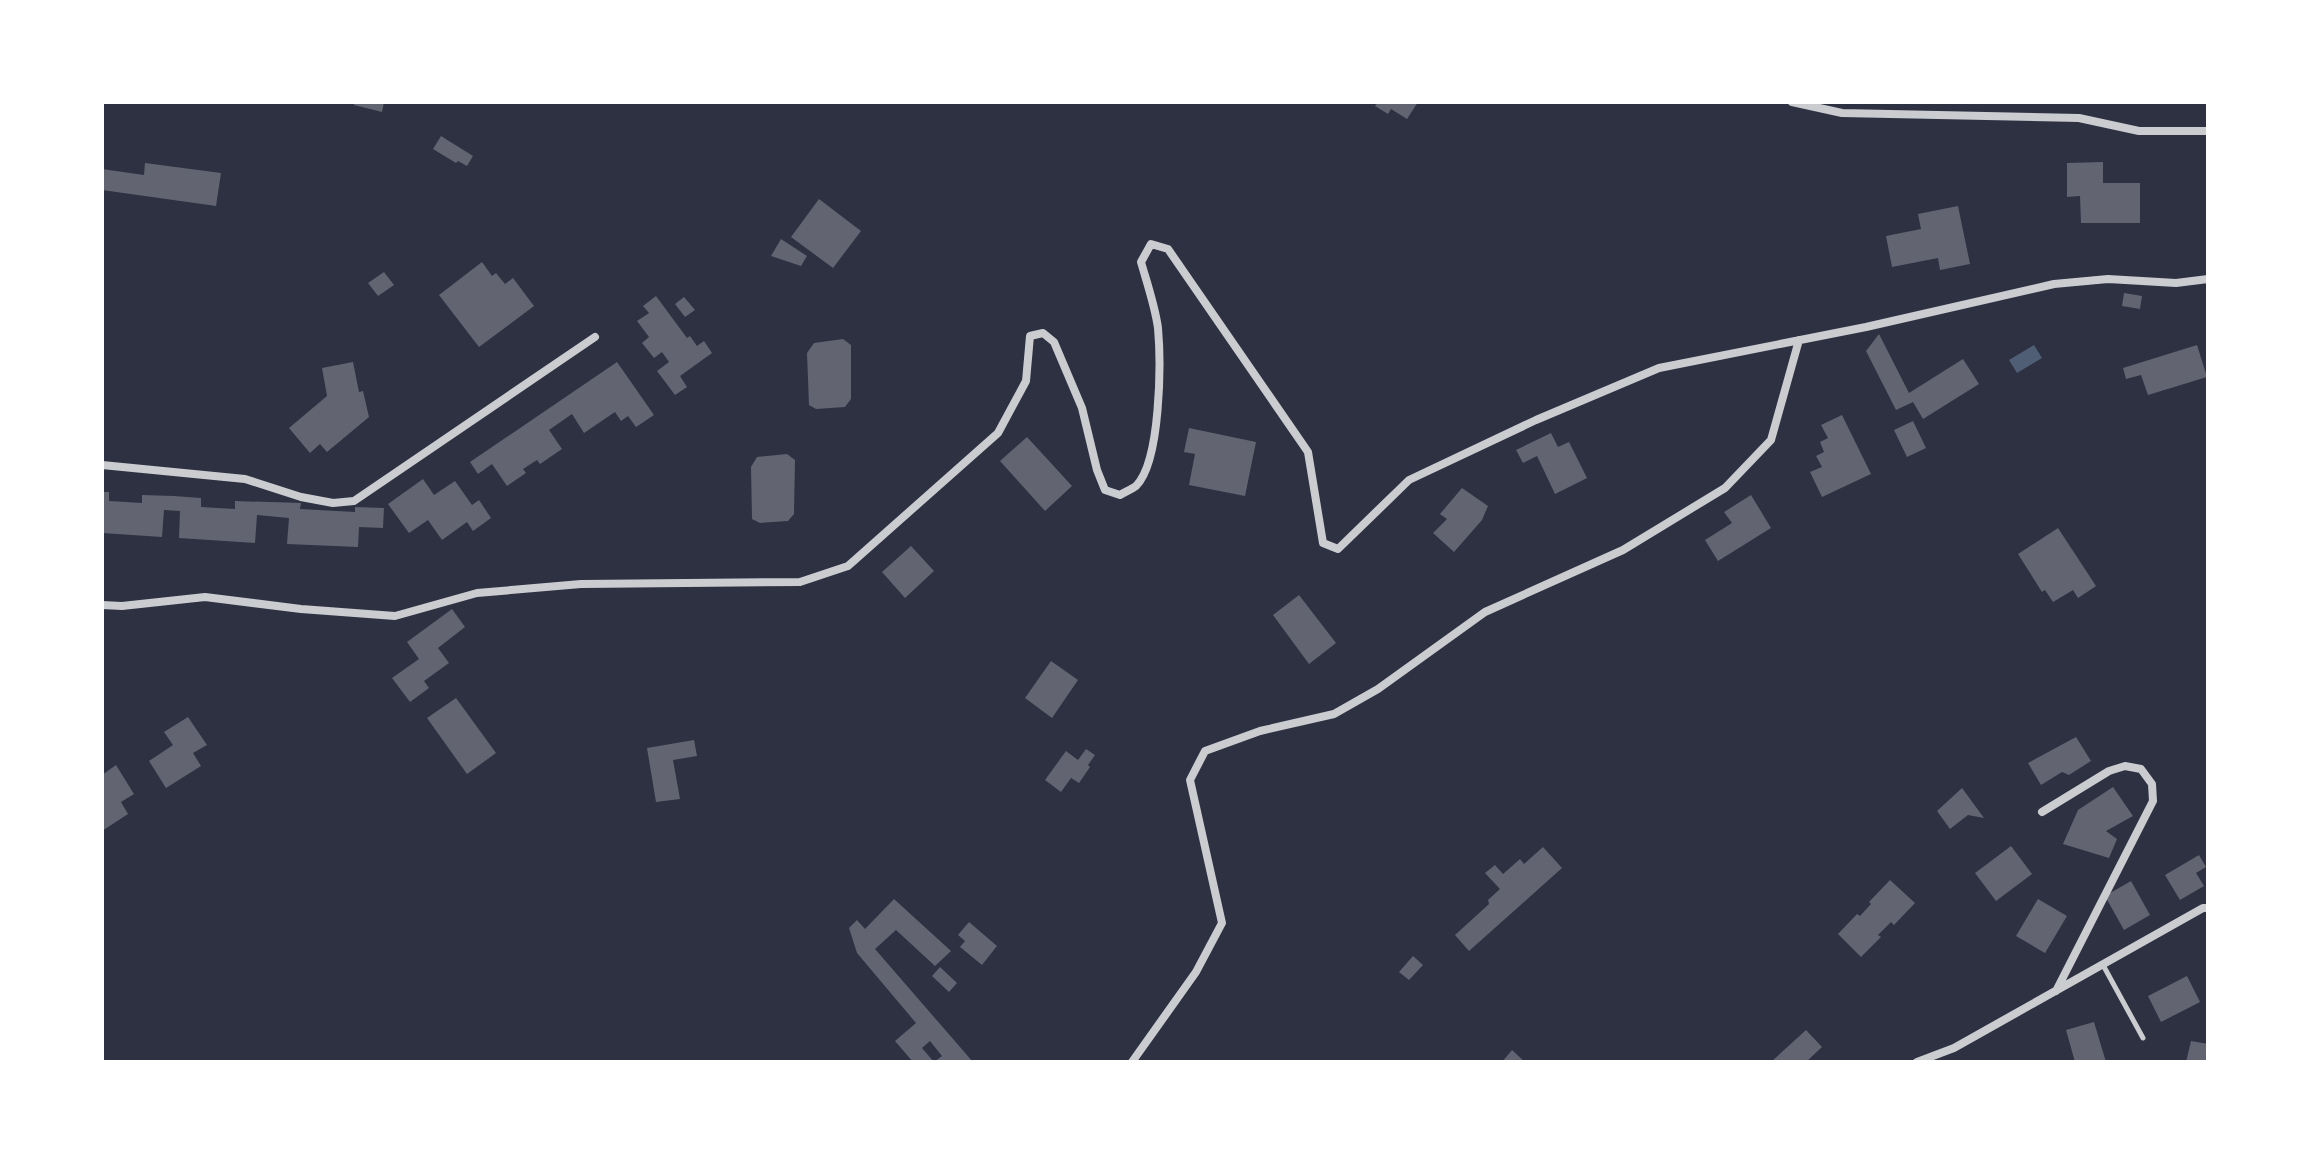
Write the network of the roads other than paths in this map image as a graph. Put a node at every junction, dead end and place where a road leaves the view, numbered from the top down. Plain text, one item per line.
1 (1792, 102) edge
2 (2208, 131) edge
3 (2208, 279) edge
4 (595, 337) dead end
5 (1799, 340) junction
6 (102, 465) edge
7 (102, 605) edge
8 (2042, 812) dead end
9 (2208, 908) edge
10 (2102, 964) junction
11 (2056, 991) junction
12 (2143, 1038) dead end
13 (1132, 1062) edge
14 (1917, 1062) edge

1 - 2 street
3 - 5 street
4 - 6 street
5 - 7 street
5 - 13 street
8 - 11 street
9 - 10 street
10 - 11 street
10 - 12 lane
11 - 14 street

